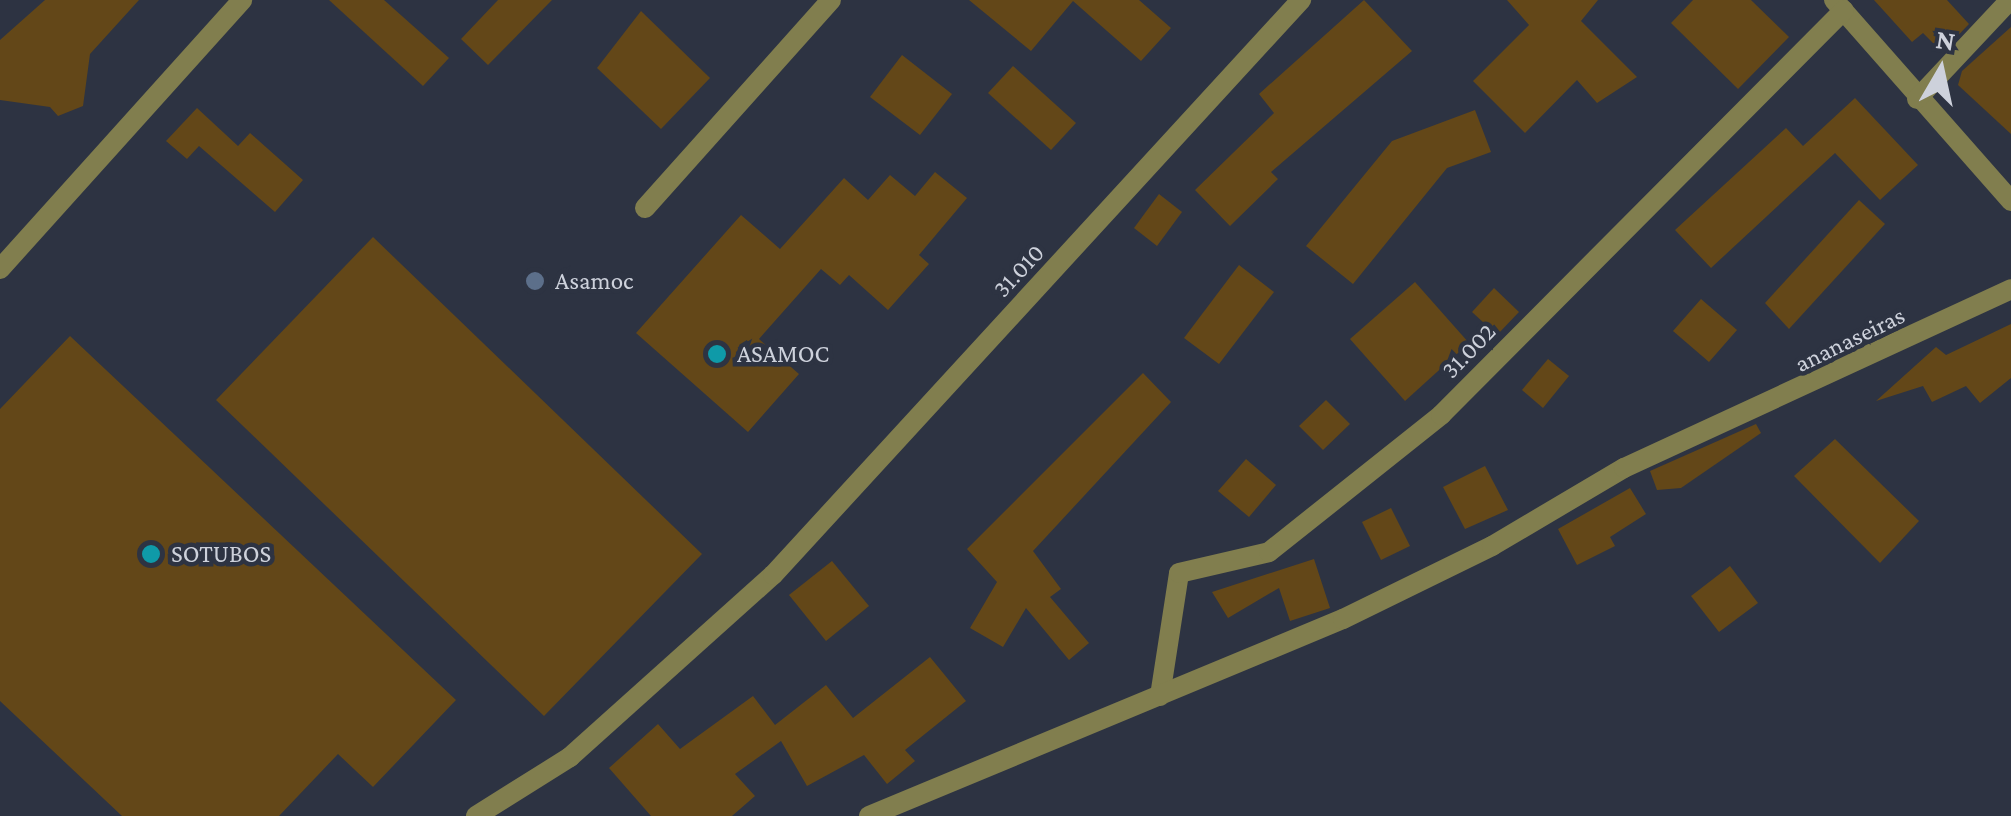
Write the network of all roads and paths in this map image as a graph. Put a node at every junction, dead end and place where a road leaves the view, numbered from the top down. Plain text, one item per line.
1 (242, 0) edge
2 (831, 0) edge
3 (1301, 0) edge
4 (2010, 0) edge
5 (1839, 5) edge
6 (1918, 99) junction
7 (2011, 201) edge
8 (645, 208) dead end
9 (0, 269) edge
10 (2011, 290) edge
11 (1160, 696) junction
12 (476, 816) edge
13 (869, 816) edge

1 - 9 street
2 - 8 street
3 - 12 street, 31.010
4 - 6 street
5 - 6 street
5 - 11 street, 31.002
6 - 7 street
10 - 11 street, ananaseiras
11 - 13 street, ananaseiras

